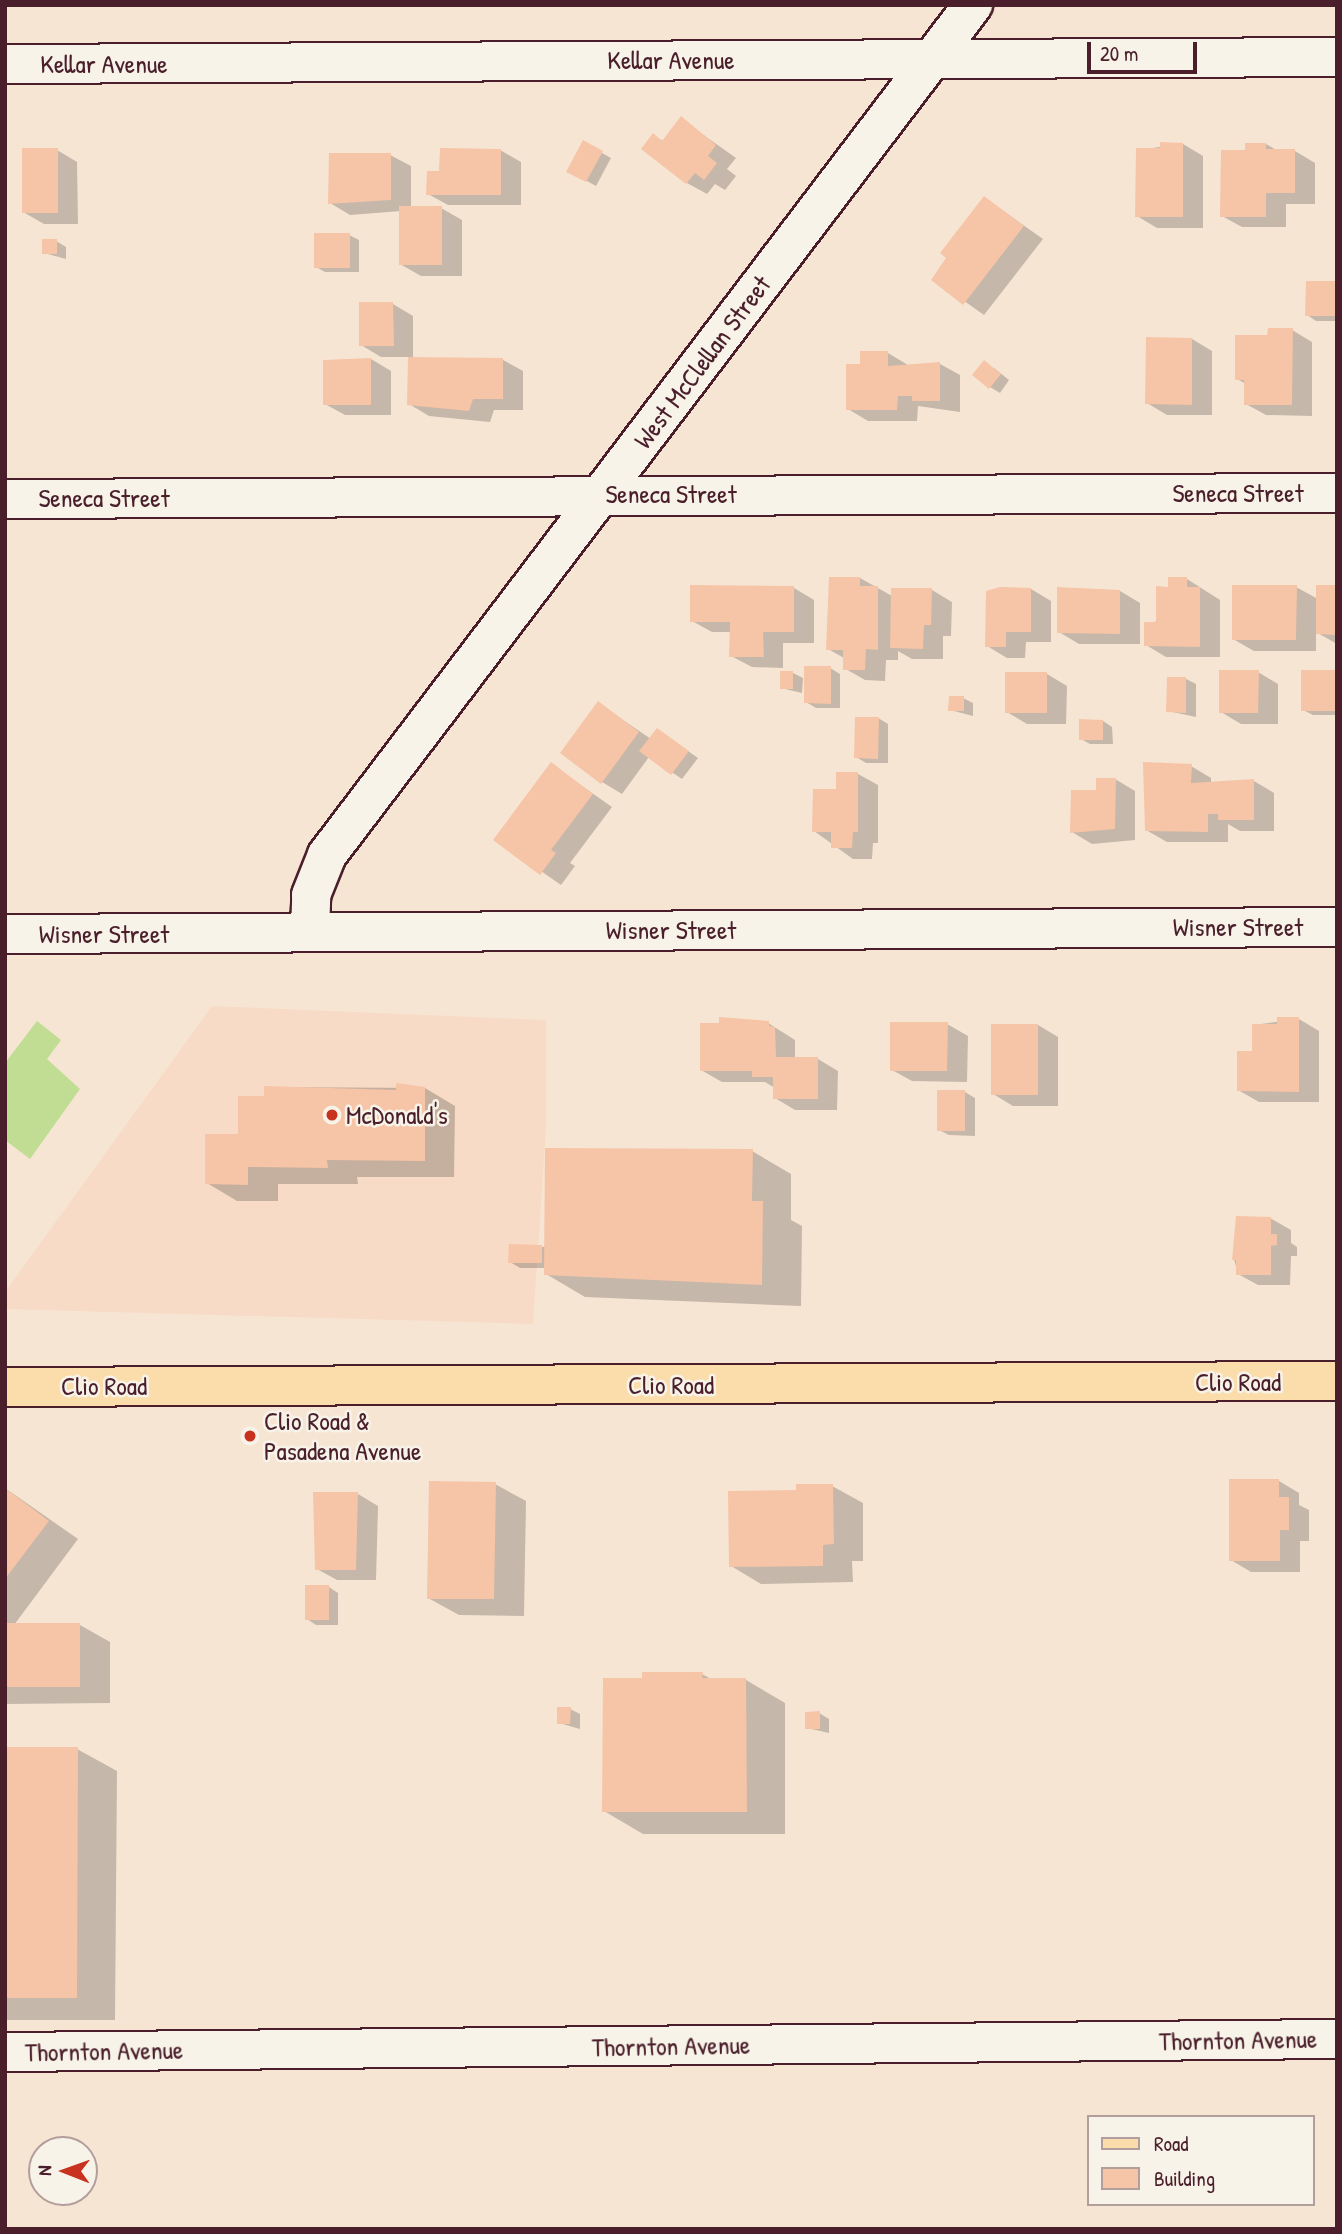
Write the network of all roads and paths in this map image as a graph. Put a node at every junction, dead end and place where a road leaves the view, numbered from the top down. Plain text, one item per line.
1 (973, 5) edge
2 (1337, 57) edge
3 (931, 59) junction
4 (5, 64) edge
5 (1337, 493) edge
6 (600, 495) junction
7 (5, 499) edge
8 (1337, 927) edge
9 (310, 932) junction
10 (5, 934) edge
11 (12, 1377) edge
12 (1337, 1381) edge
13 (1337, 2039) edge
14 (5, 2052) edge

1 - 3 street, West McClellan Street
2 - 3 street, Kellar Avenue
3 - 4 street, Kellar Avenue
3 - 6 street, West McClellan Street
5 - 6 street, Seneca Street
6 - 7 street, Seneca Street
6 - 9 street, West McClellan Street
8 - 9 street, Wisner Street
9 - 10 street, Wisner Street
11 - 12 main road, Clio Road
13 - 14 street, Thornton Avenue

